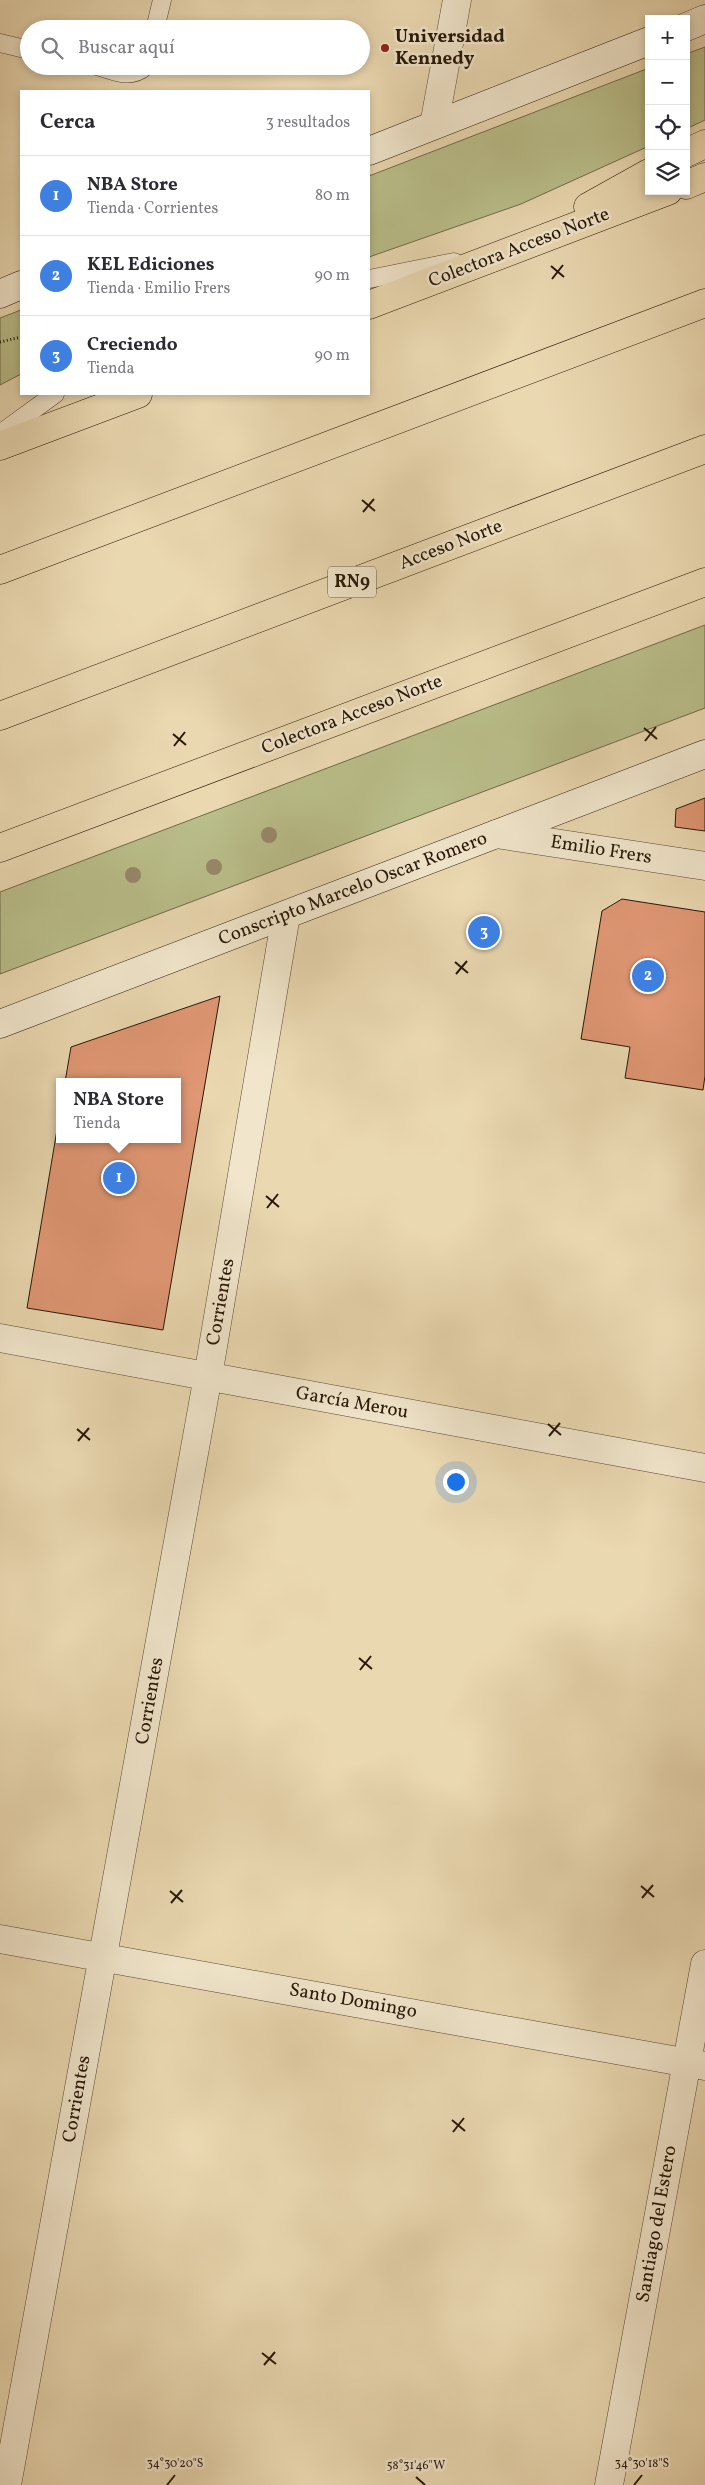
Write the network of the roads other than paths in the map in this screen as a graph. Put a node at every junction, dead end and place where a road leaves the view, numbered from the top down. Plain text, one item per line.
1 (162, 0) edge
2 (457, 0) edge
3 (705, 19) edge
4 (157, 20) edge
5 (690, 25) edge
6 (0, 43) edge
7 (645, 43) edge
8 (20, 48) edge
9 (434, 125) junction
10 (705, 144) edge
11 (370, 150) edge
12 (690, 151) edge
13 (645, 175) edge
14 (705, 177) edge
15 (690, 183) edge
16 (658, 195) edge
17 (509, 252) junction
18 (370, 279) edge
19 (20, 285) edge
20 (0, 294) edge
21 (705, 303) edge
22 (370, 305) edge
23 (54, 395) edge
24 (135, 395) edge
25 (0, 434) edge
26 (0, 446) edge
27 (705, 449) edge
28 (0, 570) edge
29 (705, 582) edge
30 (0, 716) edge
31 (705, 754) edge
32 (496, 834) junction
33 (0, 848) edge
34 (705, 866) edge
35 (286, 915) junction
36 (0, 1024) edge
37 (0, 1338) edge
38 (208, 1376) junction
39 (705, 1468) edge
40 (0, 1938) edge
41 (103, 1956) junction
42 (705, 1964) edge
43 (696, 2064) edge
44 (7, 2485) edge
45 (609, 2485) edge

1 - 4 lane
2 - 9 street
3 - 5 street
6 - 8 lane
7 - 9 street
9 - 11 street
10 - 12 highway
13 - 17 highway
14 - 15 highway
16 - 17 highway, Colectora Acceso Norte
17 - 18 lane
17 - 22 highway, Colectora Acceso Norte
19 - 20 street
21 - 28 highway
23 - 25 lane
24 - 26 highway
27 - 30 highway, Acceso Norte / RN9
29 - 33 highway, Colectora Acceso Norte
31 - 32 street, Conscripto Marcelo Oscar Romero
32 - 34 street, Emilio Frers
32 - 35 street, Conscripto Marcelo Oscar Romero
35 - 36 street, Conscripto Marcelo Oscar Romero
35 - 38 street, Corrientes
37 - 38 street, García Merou
38 - 39 street, García Merou
38 - 41 street, Corrientes
40 - 41 street, Santo Domingo
41 - 43 street, Santo Domingo
41 - 44 street, Corrientes
42 - 43 street, Santiago del Estero
43 - 45 street, Santiago del Estero

